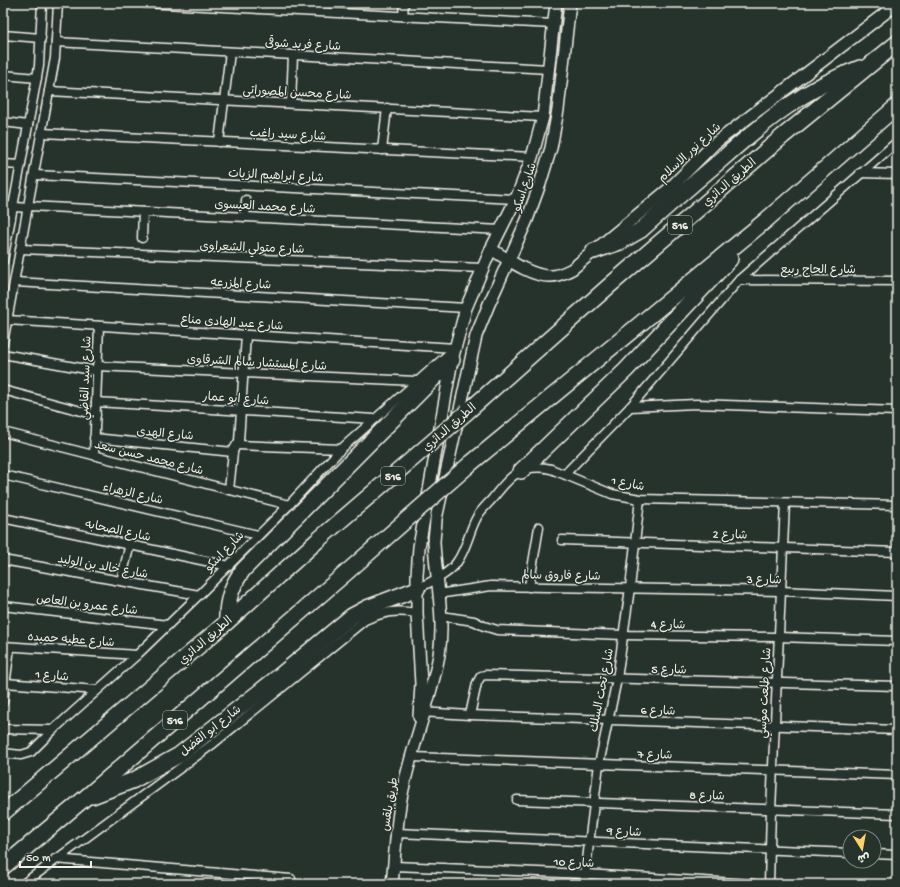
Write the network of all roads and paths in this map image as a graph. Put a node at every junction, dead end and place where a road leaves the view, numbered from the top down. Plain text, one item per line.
1 (42, 3) edge
2 (58, 3) edge
3 (144, 3) edge
4 (404, 3) edge
5 (556, 3) edge
6 (570, 3) edge
7 (897, 4) edge
8 (404, 16) junction
9 (554, 24) junction
10 (3, 35) edge
11 (41, 38) junction
12 (56, 42) junction
13 (897, 43) edge
14 (230, 52) junction
15 (293, 55) junction
16 (874, 63) junction
17 (549, 69) junction
18 (3, 75) edge
19 (37, 78) junction
20 (49, 91) junction
21 (224, 100) junction
22 (291, 103) junction
23 (897, 106) edge
24 (387, 108) junction
25 (543, 117) junction
26 (3, 122) edge
27 (28, 125) junction
28 (42, 133) junction
29 (219, 142) junction
30 (897, 142) edge
31 (382, 150) junction
32 (532, 157) junction
33 (3, 164) edge
34 (21, 165) junction
35 (860, 173) junction
36 (897, 174) edge
37 (35, 175) junction
38 (516, 199) junction
39 (246, 200) dead end
40 (3, 206) edge
41 (13, 207) junction
42 (29, 207) junction
43 (143, 212) junction
44 (245, 217) junction
45 (765, 221) junction
46 (501, 230) junction
47 (142, 238) dead end
48 (21, 249) junction
49 (491, 249) junction
50 (594, 251) junction
51 (509, 260) junction
52 (3, 261) edge
53 (482, 268) junction
54 (739, 280) junction
55 (897, 281) edge
56 (14, 282) junction
57 (466, 308) junction
58 (7, 320) junction
59 (99, 326) junction
60 (246, 335) junction
61 (3, 343) edge
62 (3, 354) edge
63 (454, 354) junction
64 (97, 368) junction
65 (244, 372) junction
66 (416, 382) junction
67 (3, 390) edge
68 (96, 402) junction
69 (630, 407) junction
70 (241, 410) junction
71 (897, 411) edge
72 (96, 415) junction
73 (374, 419) junction
74 (3, 432) edge
75 (94, 438) junction
76 (235, 448) junction
77 (341, 449) junction
78 (94, 456) junction
79 (521, 471) junction
80 (565, 474) junction
81 (3, 475) edge
82 (228, 490) junction
83 (640, 499) junction
84 (784, 503) junction
85 (289, 505) junction
86 (897, 505) edge
87 (3, 518) edge
88 (539, 527) dead end
89 (258, 536) junction
90 (562, 540) dead end
91 (636, 543) junction
92 (130, 544) junction
93 (782, 548) junction
94 (897, 552) edge
95 (3, 560) edge
96 (229, 566) junction
97 (437, 579) junction
98 (121, 581) junction
99 (529, 587) junction
100 (630, 588) junction
101 (417, 589) junction
102 (780, 591) junction
103 (438, 594) junction
104 (199, 595) junction
105 (897, 596) edge
106 (3, 606) edge
107 (417, 613) junction
108 (442, 616) junction
109 (227, 622) junction
110 (168, 625) junction
111 (623, 636) junction
112 (778, 637) junction
113 (897, 641) edge
114 (7, 646) edge
115 (137, 655) junction
116 (617, 679) junction
117 (5, 683) junction
118 (776, 683) junction
119 (897, 686) edge
120 (97, 690) junction
121 (3, 702) edge
122 (422, 712) junction
123 (470, 715) junction
124 (608, 720) junction
125 (774, 726) junction
126 (3, 729) edge
127 (53, 730) junction
128 (897, 730) edge
129 (3, 753) edge
130 (412, 757) junction
131 (599, 764) junction
132 (772, 771) junction
133 (897, 775) edge
134 (85, 798) junction
135 (517, 800) dead end
136 (593, 803) junction
137 (771, 810) junction
138 (3, 813) edge
139 (897, 814) edge
140 (397, 832) junction
141 (588, 842) junction
142 (770, 850) junction
143 (842, 853) edge
144 (882, 854) edge
145 (897, 855) edge
146 (55, 860) junction
147 (394, 866) junction
148 (3, 867) edge
149 (585, 874) junction
150 (290, 879) dead end
151 (23, 884) edge
152 (392, 884) edge
153 (584, 884) edge
154 (753, 884) edge
155 (769, 884) edge

1 - 11 street
2 - 12 street
3 - 8 street
4 - 8 street
5 - 9 main road, شارع اسكو
6 - 51 main road, شارع اسكو
7 - 50 main road, شارع نور الاسلام
8 - 9 street
9 - 17 main road, شارع اسكو
10 - 11 street
11 - 19 street
12 - 14 street, شارع فريد شوقى
12 - 20 street
13 - 16 highway, الطريق الدائري / 516
14 - 15 street, شارع فريد شوقى
14 - 21 street
15 - 17 street, شارع فريد شوقى
15 - 22 street
16 - 50 highway
16 - 109 highway, الطريق الدائري / 516, bridge
17 - 25 main road, شارع اسكو
18 - 19 street
19 - 27 street
20 - 21 street, شارع محسن المصوراتى
20 - 28 street
21 - 22 street, شارع محسن المصوراتى
21 - 29 street
22 - 24 street, شارع محسن المصوراتى
23 - 45 highway, 516
24 - 25 street, شارع محسن المصوراتى
24 - 31 street
25 - 32 main road, شارع اسكو
26 - 27 street
27 - 34 street
28 - 29 street, شارع سيد راغب
28 - 37 street
29 - 31 street, شارع سيد راغب
30 - 35 street
31 - 32 street, شارع سيد راغب
32 - 38 main road, شارع اسكو
33 - 34 street
34 - 41 street
35 - 36 street
35 - 54 street
37 - 38 street, شارع ابراهيم الزيات
37 - 42 street
38 - 46 main road, شارع اسكو
39 - 44 street
40 - 41 street, شارع محمد العيسوى
41 - 42 street, شارع محمد العيسوى
41 - 52 street
42 - 43 street, شارع محمد العيسوى
42 - 48 street
43 - 44 street, شارع محمد العيسوى
43 - 47 street
44 - 46 street, شارع محمد العيسوى
45 - 79 highway
45 - 134 highway, 516, bridge
46 - 49 main road, شارع اسكو
48 - 53 street, شارع متولي الشعراوى
48 - 56 street
49 - 51 main road, شارع نور الاسلام
49 - 53 main road, شارع اسكو
50 - 51 main road, شارع نور الاسلام
51 - 97 main road, شارع اسكو
53 - 57 main road, شارع اسكو
54 - 55 street, شارع الحاج ربيع
54 - 69 street
56 - 57 street, شارع المزرعه
56 - 58 street
57 - 63 main road, شارع اسكو
58 - 59 street, شارع عبد الهادى مناع
58 - 61 street
59 - 60 street, شارع عبد الهادى مناع
59 - 64 street, شارع سيد القاضي
60 - 63 street, شارع عبد الهادى مناع
60 - 65 street
62 - 64 street, شارع المستشار سالم الشرقاوى
63 - 66 street, شارع اسكو
63 - 101 main road
63 - 109 highway
64 - 65 street, شارع المستشار سالم الشرقاوى
64 - 68 street, شارع سيد القاضي
65 - 66 street, شارع المستشار سالم الشرقاوى
65 - 70 street
66 - 73 street, شارع اسكو
67 - 72 street
68 - 70 street, شارع ابو عمار
68 - 72 street, شارع سيد القاضي
69 - 71 street
69 - 80 street
70 - 73 street, شارع ابو عمار
70 - 76 street
72 - 75 street, شارع سيد القاضي
73 - 77 street, شارع اسكو
74 - 78 street, شارع محمد حسن سعد
75 - 76 street, شارع الهدى
75 - 78 street, شارع سيد القاضي
76 - 77 street, شارع الهدى
76 - 82 street
77 - 85 street, شارع اسكو
78 - 82 street, شارع محمد حسن سعد
79 - 80 street, شارع 1
79 - 97 street, شارع 1
80 - 83 street, شارع 1
81 - 89 street, شارع الزهراء
82 - 85 street, شارع محمد حسن سعد
83 - 84 street, شارع 1
83 - 91 street, شارع تحت السلك
84 - 86 street, شارع 1
84 - 93 street, شارع طلعت موسي
85 - 89 street, شارع اسكو
87 - 92 street, شارع الصحابه
88 - 99 street
89 - 96 street, شارع اسكو
90 - 91 street, شارع 2
91 - 93 street, شارع 2
91 - 100 street, شارع تحت السلك
92 - 96 street, شارع الصحابه
92 - 98 street
93 - 94 street, شارع 2
93 - 102 street, شارع طلعت موسي
95 - 98 street, شارع خالد بن الوليد
96 - 104 street, شارع اسكو
97 - 101 street, شارع 1
97 - 103 main road, شارع اسكو
98 - 104 street, شارع خالد بن الوليد
99 - 100 street, شارع فاروق سالم
99 - 103 street, شارع فاروق سالم
100 - 102 street, شارع 3
100 - 111 street, شارع تحت السلك
101 - 107 main road
101 - 134 highway
102 - 105 street, شارع 3
102 - 112 street, شارع طلعت موسي
103 - 108 main road, شارع اسكو
104 - 110 street, شارع اسكو
106 - 110 street, شارع عمرو بن العاص
107 - 122 main road
107 - 146 street, شارع ابو الفضل
108 - 111 street, شارع 4
108 - 122 main road, شارع اسكو
109 - 138 highway, الطريق الدائري / 516
110 - 115 street, شارع اسكو
111 - 112 street, شارع 4
111 - 116 street, شارع تحت السلك
112 - 113 street, شارع 4
112 - 118 street, شارع طلعت موسي
114 - 115 street, شارع عطيه حميده
114 - 117 street
115 - 120 street, شارع اسكو
116 - 118 street, شارع 5
116 - 123 street, شارع 5
116 - 124 street, شارع تحت السلك
117 - 120 street, شارع 1
117 - 121 street
118 - 119 street, شارع 5
118 - 125 street, شارع طلعت موسي
120 - 127 street, شارع اسكو
122 - 123 street, شارع 6
122 - 130 main road, طريق بلقس
123 - 124 street, شارع 6
124 - 125 street, شارع 6
124 - 131 street, شارع تحت السلك
125 - 128 street, شارع 6
125 - 132 street, شارع طلعت موسي
126 - 127 street
127 - 129 street, شارع اسكو
130 - 131 street, شارع 7
130 - 140 main road, طريق بلقس
131 - 132 street, شارع 7
131 - 136 street, شارع تحت السلك
132 - 133 street, شارع 7
132 - 137 street, شارع طلعت موسي
134 - 148 highway, 516
135 - 136 street, شارع 8
136 - 137 street, شارع 8
136 - 141 street, شارع تحت السلك
137 - 139 street, شارع 8
137 - 142 street, شارع طلعت موسي
140 - 141 street, شارع 9
140 - 147 main road, طريق بلقس
141 - 142 street, شارع 9
141 - 149 street, شارع تحت السلك
142 - 143 street, شارع 9
142 - 155 street, شارع طلعت موسي
144 - 145 street
146 - 150 street
146 - 151 street, شارع ابو الفضل
147 - 149 street, شارع 10
147 - 152 main road, طريق بلقس
149 - 153 street, شارع تحت السلك
149 - 154 street, شارع 10

